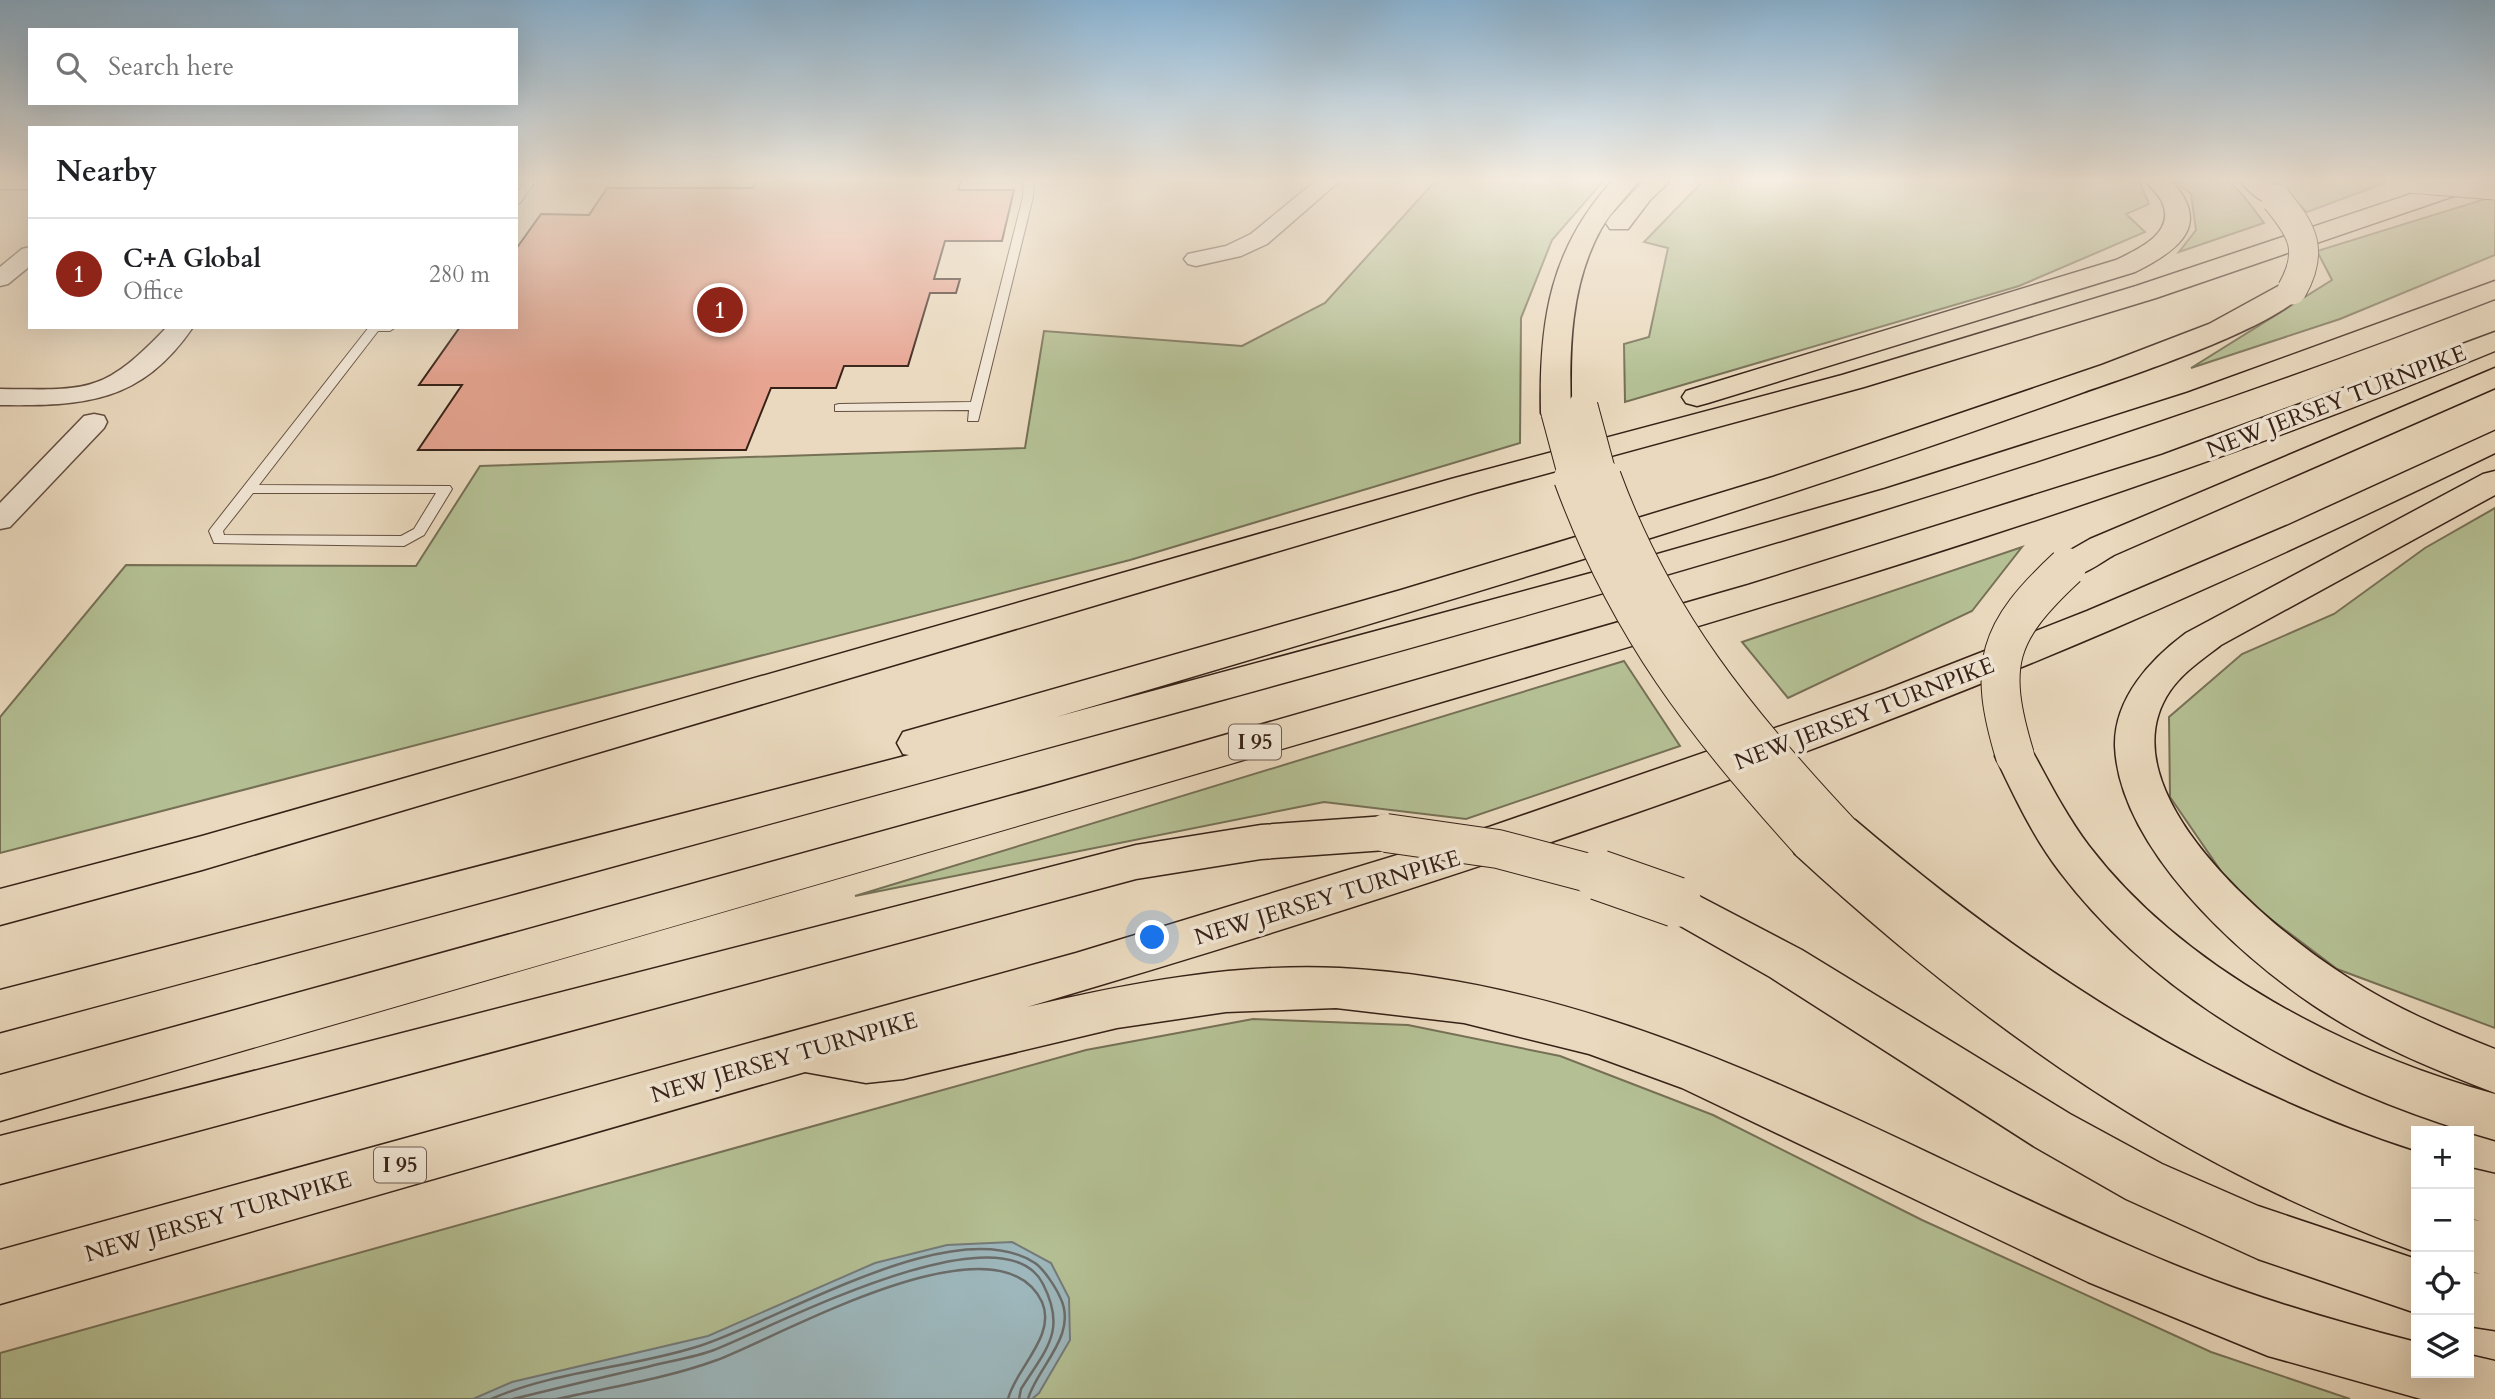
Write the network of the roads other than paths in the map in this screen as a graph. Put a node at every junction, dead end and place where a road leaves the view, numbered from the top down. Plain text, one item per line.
1 (1016, 243) edge
2 (1250, 243) edge
3 (1584, 243) edge
4 (1608, 243) edge
5 (2162, 243) edge
6 (2290, 243) edge
7 (2304, 243) edge
8 (28, 256) edge
9 (1196, 259) dead end
10 (0, 279) edge
11 (2495, 289) edge
12 (179, 329) edge
13 (373, 329) edge
14 (2495, 341) edge
15 (2495, 377) edge
16 (0, 397) edge
17 (839, 408) dead end
18 (1569, 410) junction
19 (93, 422) dead end
20 (2495, 441) edge
21 (2495, 481) edge
22 (250, 489) junction
23 (0, 520) edge
24 (1333, 523) junction
25 (1825, 837) junction
26 (641, 844) junction
27 (0, 907) edge
28 (0, 1011) edge
29 (801, 1054) junction
30 (2495, 1071) edge
31 (0, 1098) edge
32 (2495, 1117) edge
33 (0, 1160) edge
34 (2411, 1175) edge
35 (2474, 1194) edge
36 (2495, 1199) edge
37 (2411, 1224) edge
38 (2474, 1246) edge
39 (2495, 1250) edge
40 (0, 1277) edge
41 (2411, 1284) edge
42 (2474, 1300) edge
43 (2495, 1303) edge
44 (2411, 1369) edge
45 (2448, 1378) edge
46 (2495, 1389) edge

1 - 17 lane
2 - 9 street
3 - 18 highway
4 - 18 highway
5 - 24 highway
6 - 24 highway
7 - 26 highway, bridge
8 - 10 street
11 - 26 highway, NEW JERSEY TURNPIKE
12 - 16 street
13 - 22 lane
14 - 31 highway, NEW JERSEY TURNPIKE / I 95
15 - 32 highway, bridge
18 - 25 highway, bridge
19 - 23 street
20 - 29 highway, NEW JERSEY TURNPIKE / I 95
21 - 30 highway
22 - 22 lane
24 - 27 highway
25 - 34 highway
25 - 37 highway
26 - 28 highway, NEW JERSEY TURNPIKE
29 - 40 highway, NEW JERSEY TURNPIKE / I 95
29 - 44 highway
33 - 41 highway, bridge
35 - 36 highway
38 - 39 highway
42 - 43 highway
45 - 46 highway

